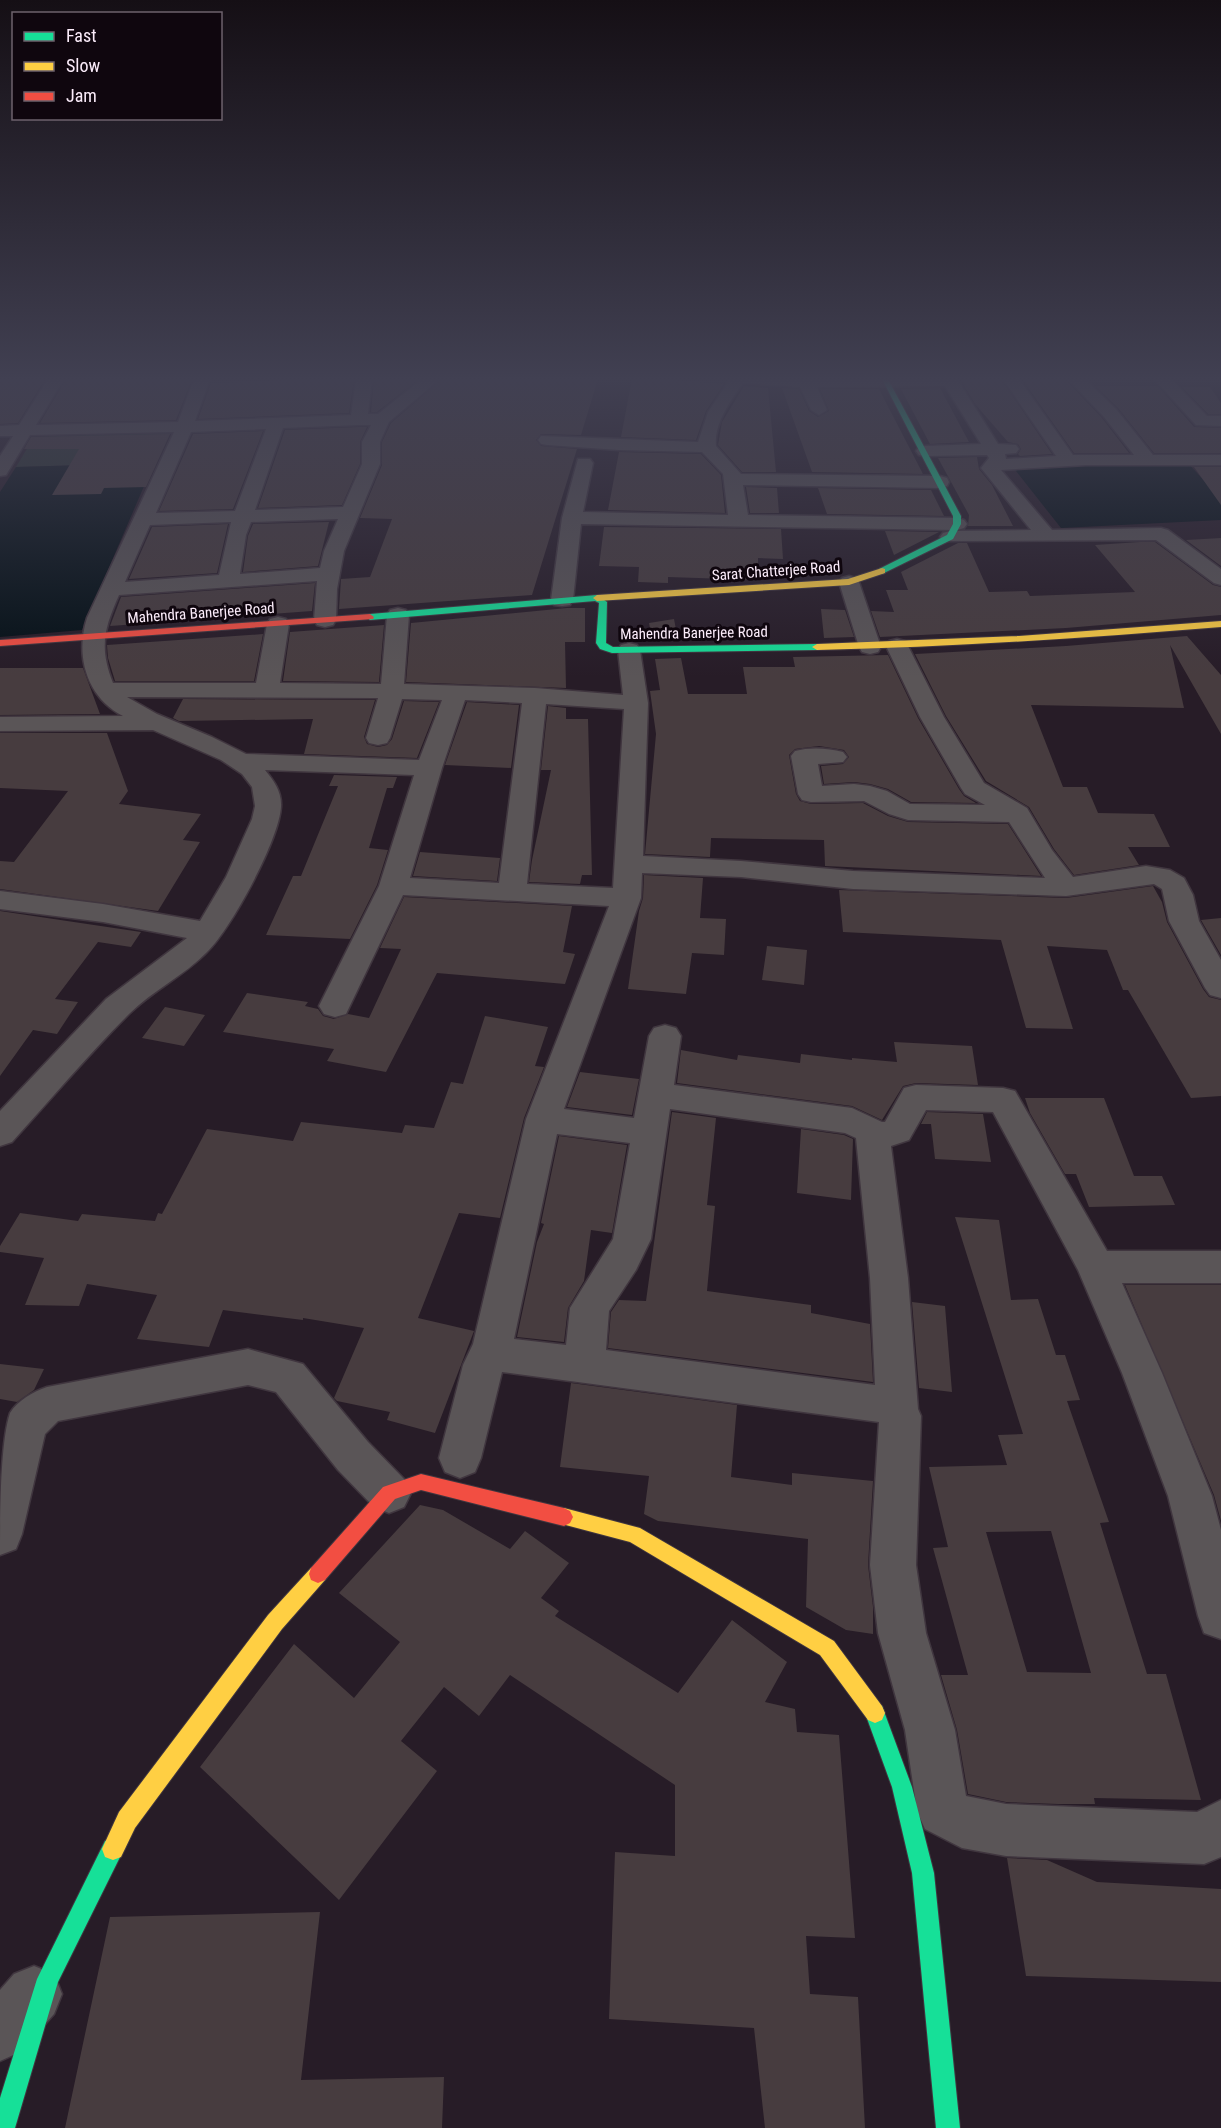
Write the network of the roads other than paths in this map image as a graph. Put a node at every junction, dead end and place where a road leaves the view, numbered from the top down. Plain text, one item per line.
1 (162, 478) edge
2 (257, 478) edge
3 (365, 478) edge
4 (581, 478) edge
5 (964, 478) edge
6 (1004, 478) edge
7 (732, 479) joint
8 (939, 480) junction
9 (349, 513) junction
10 (244, 516) junction
11 (572, 518) junction
12 (143, 519) junction
13 (739, 521) junction
14 (954, 530) junction
15 (1046, 535) junction
16 (1212, 564) edge
17 (329, 574) junction
18 (1221, 579) edge
19 (228, 581) junction
20 (849, 582) junction
21 (111, 589) junction
22 (597, 598) junction
23 (562, 600) junction
24 (398, 615) junction
25 (325, 620) junction
26 (278, 624) junction
27 (1220, 626) edge
28 (92, 638) junction
29 (0, 643) edge
30 (897, 646) junction
31 (870, 647) junction
32 (629, 650) junction
33 (106, 690) junction
34 (267, 690) junction
35 (392, 691) junction
36 (456, 693) junction
37 (535, 695) junction
38 (636, 703) junction
39 (158, 723) junction
40 (0, 724) edge
41 (378, 738) dead end
42 (834, 757) dead end
43 (244, 762) junction
44 (429, 768) junction
45 (1018, 814) junction
46 (627, 864) junction
47 (393, 886) junction
48 (1066, 887) junction
49 (512, 893) junction
50 (627, 898) junction
51 (0, 900) edge
52 (208, 932) junction
53 (1221, 988) edge
54 (335, 1006) dead end
55 (665, 1036) dead end
56 (654, 1095) junction
57 (543, 1119) junction
58 (0, 1133) edge
59 (648, 1133) junction
60 (873, 1138) junction
61 (1096, 1267) junction
62 (1221, 1267) edge
63 (490, 1353) junction
64 (584, 1366) junction
65 (897, 1410) junction
66 (460, 1458) dead end
67 (389, 1493) junction
68 (0, 1534) edge
69 (1221, 1616) edge
70 (1221, 1826) edge
71 (48, 1979) junction
72 (0, 2032) edge
73 (3, 2128) edge
74 (948, 2128) edge

1 - 12 street
2 - 10 street
3 - 9 street
4 - 11 street
5 - 8 street
6 - 15 street
7 - 8 street
7 - 13 street
8 - 14 street
9 - 10 street
9 - 17 street
10 - 12 street
10 - 19 street
11 - 13 street
11 - 23 street
12 - 21 street
13 - 14 street
14 - 15 street
14 - 20 street, Sarat Chatterjee Road
15 - 16 street
16 - 18 street
17 - 19 street
17 - 25 street
19 - 21 street
20 - 22 street, Sarat Chatterjee Road
20 - 31 street
21 - 28 street
22 - 23 street, Mahendra Banerjee Road
22 - 32 street, Mahendra Banerjee Road
23 - 24 street, Mahendra Banerjee Road
24 - 25 street, Mahendra Banerjee Road
24 - 35 street
25 - 26 street, Mahendra Banerjee Road
26 - 28 street, Mahendra Banerjee Road
26 - 34 street
27 - 30 street, Mahendra Banerjee Road
28 - 29 street, Mahendra Banerjee Road
28 - 33 street
30 - 31 street, Mahendra Banerjee Road
30 - 45 street
31 - 32 street, Mahendra Banerjee Road
32 - 38 street
33 - 34 street
33 - 39 street
34 - 35 street
35 - 36 street
35 - 41 street
36 - 37 street
36 - 44 street
37 - 38 street
37 - 49 street
38 - 46 street
39 - 40 street
39 - 43 street
42 - 45 street
43 - 44 street
43 - 52 street
44 - 47 street
45 - 48 street
46 - 48 street
46 - 50 street
47 - 49 street
47 - 54 street
48 - 53 street
49 - 50 street
50 - 57 street
51 - 52 street
52 - 58 street
55 - 56 street
56 - 59 street
56 - 60 street
57 - 59 street
57 - 63 street
59 - 64 street
60 - 61 street
60 - 65 street
61 - 62 street
61 - 69 street
63 - 64 street
63 - 66 street
64 - 65 street
65 - 70 street
67 - 68 street
67 - 71 street
67 - 74 street
71 - 72 street
71 - 73 street

